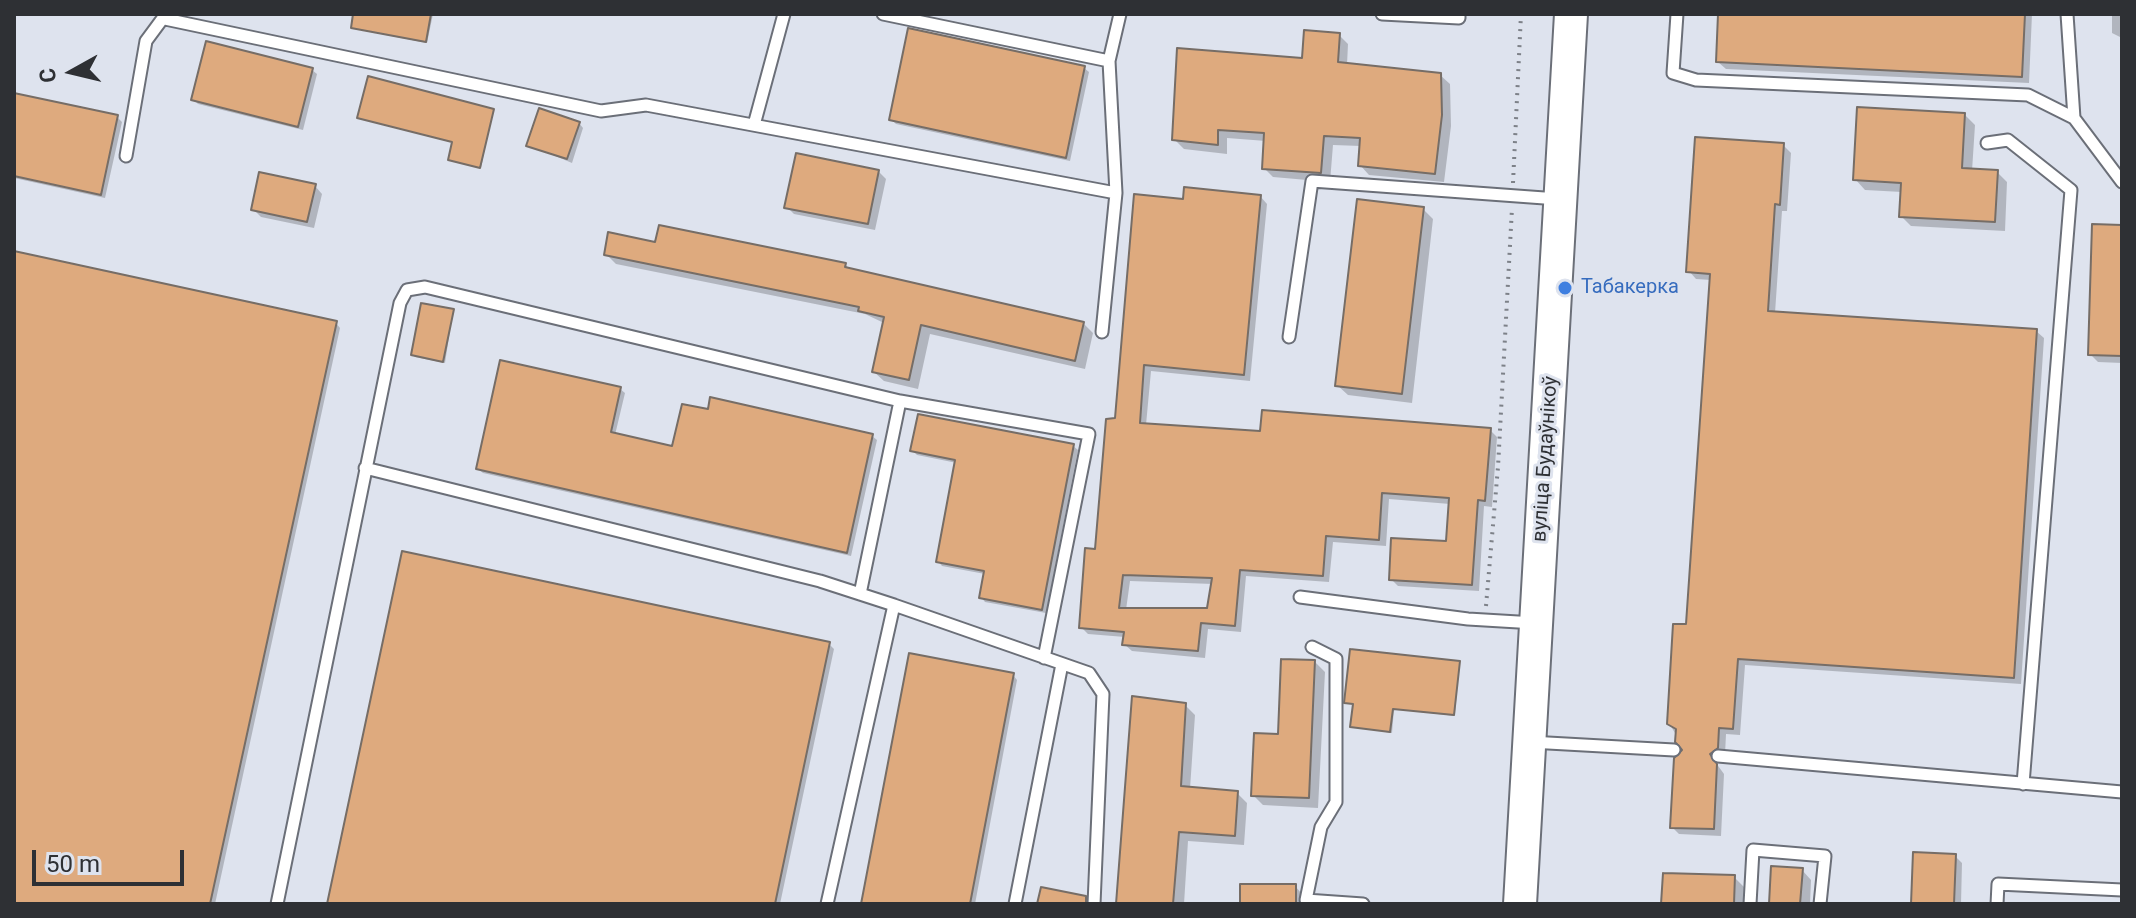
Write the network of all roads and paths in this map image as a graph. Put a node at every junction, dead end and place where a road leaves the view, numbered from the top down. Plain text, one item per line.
1 (784, 14) edge
2 (883, 14) edge
3 (1120, 14) edge
4 (1382, 14) edge
5 (1459, 14) edge
6 (1521, 14) edge
7 (1571, 14) edge
8 (1677, 14) edge
9 (2067, 14) edge
10 (166, 16) edge
11 (1109, 61) junction
12 (2074, 118) junction
13 (754, 125) junction
14 (1987, 143) dead end
15 (126, 156) dead end
16 (2122, 182) edge
17 (1116, 193) junction
18 (1512, 196) junction
19 (1562, 199) junction
20 (1102, 332) dead end
21 (1289, 337) dead end
22 (900, 401) junction
23 (365, 468) junction
24 (860, 594) junction
25 (1300, 597) dead end
26 (894, 605) junction
27 (1484, 620) junction
28 (1536, 623) junction
29 (1312, 647) dead end
30 (1044, 658) junction
31 (1062, 664) junction
32 (1530, 742) junction
33 (1674, 750) dead end
34 (1718, 756) dead end
35 (2023, 784) junction
36 (2122, 792) edge
37 (2122, 890) edge
38 (277, 904) edge
39 (827, 904) edge
40 (1015, 904) edge
41 (1094, 904) edge
42 (1363, 904) edge
43 (1520, 904) edge
44 (1750, 904) edge
45 (1820, 904) edge
46 (1997, 904) edge

1 - 13 lane
2 - 11 lane
3 - 11 lane
4 - 5 lane
6 - 18 path
7 - 19 main road, вуліца Будаўнікоў
8 - 12 lane
9 - 12 lane
10 - 13 lane
10 - 15 lane
11 - 17 lane
12 - 16 lane
13 - 17 lane
14 - 35 lane
17 - 20 lane
18 - 19 lane
18 - 21 lane
18 - 27 path
19 - 28 main road, вуліца Будаўнікоў
22 - 23 lane
22 - 24 lane
22 - 30 lane
23 - 24 lane
23 - 38 lane
24 - 26 lane
25 - 27 lane
26 - 30 lane
26 - 39 lane
27 - 28 lane
28 - 32 main road, вуліца Будаўнікоў
29 - 42 lane
30 - 31 lane
31 - 40 lane
31 - 41 lane
32 - 33 lane
32 - 43 main road, вуліца Будаўнікоў
34 - 35 lane
35 - 36 lane
37 - 46 lane
44 - 45 lane

